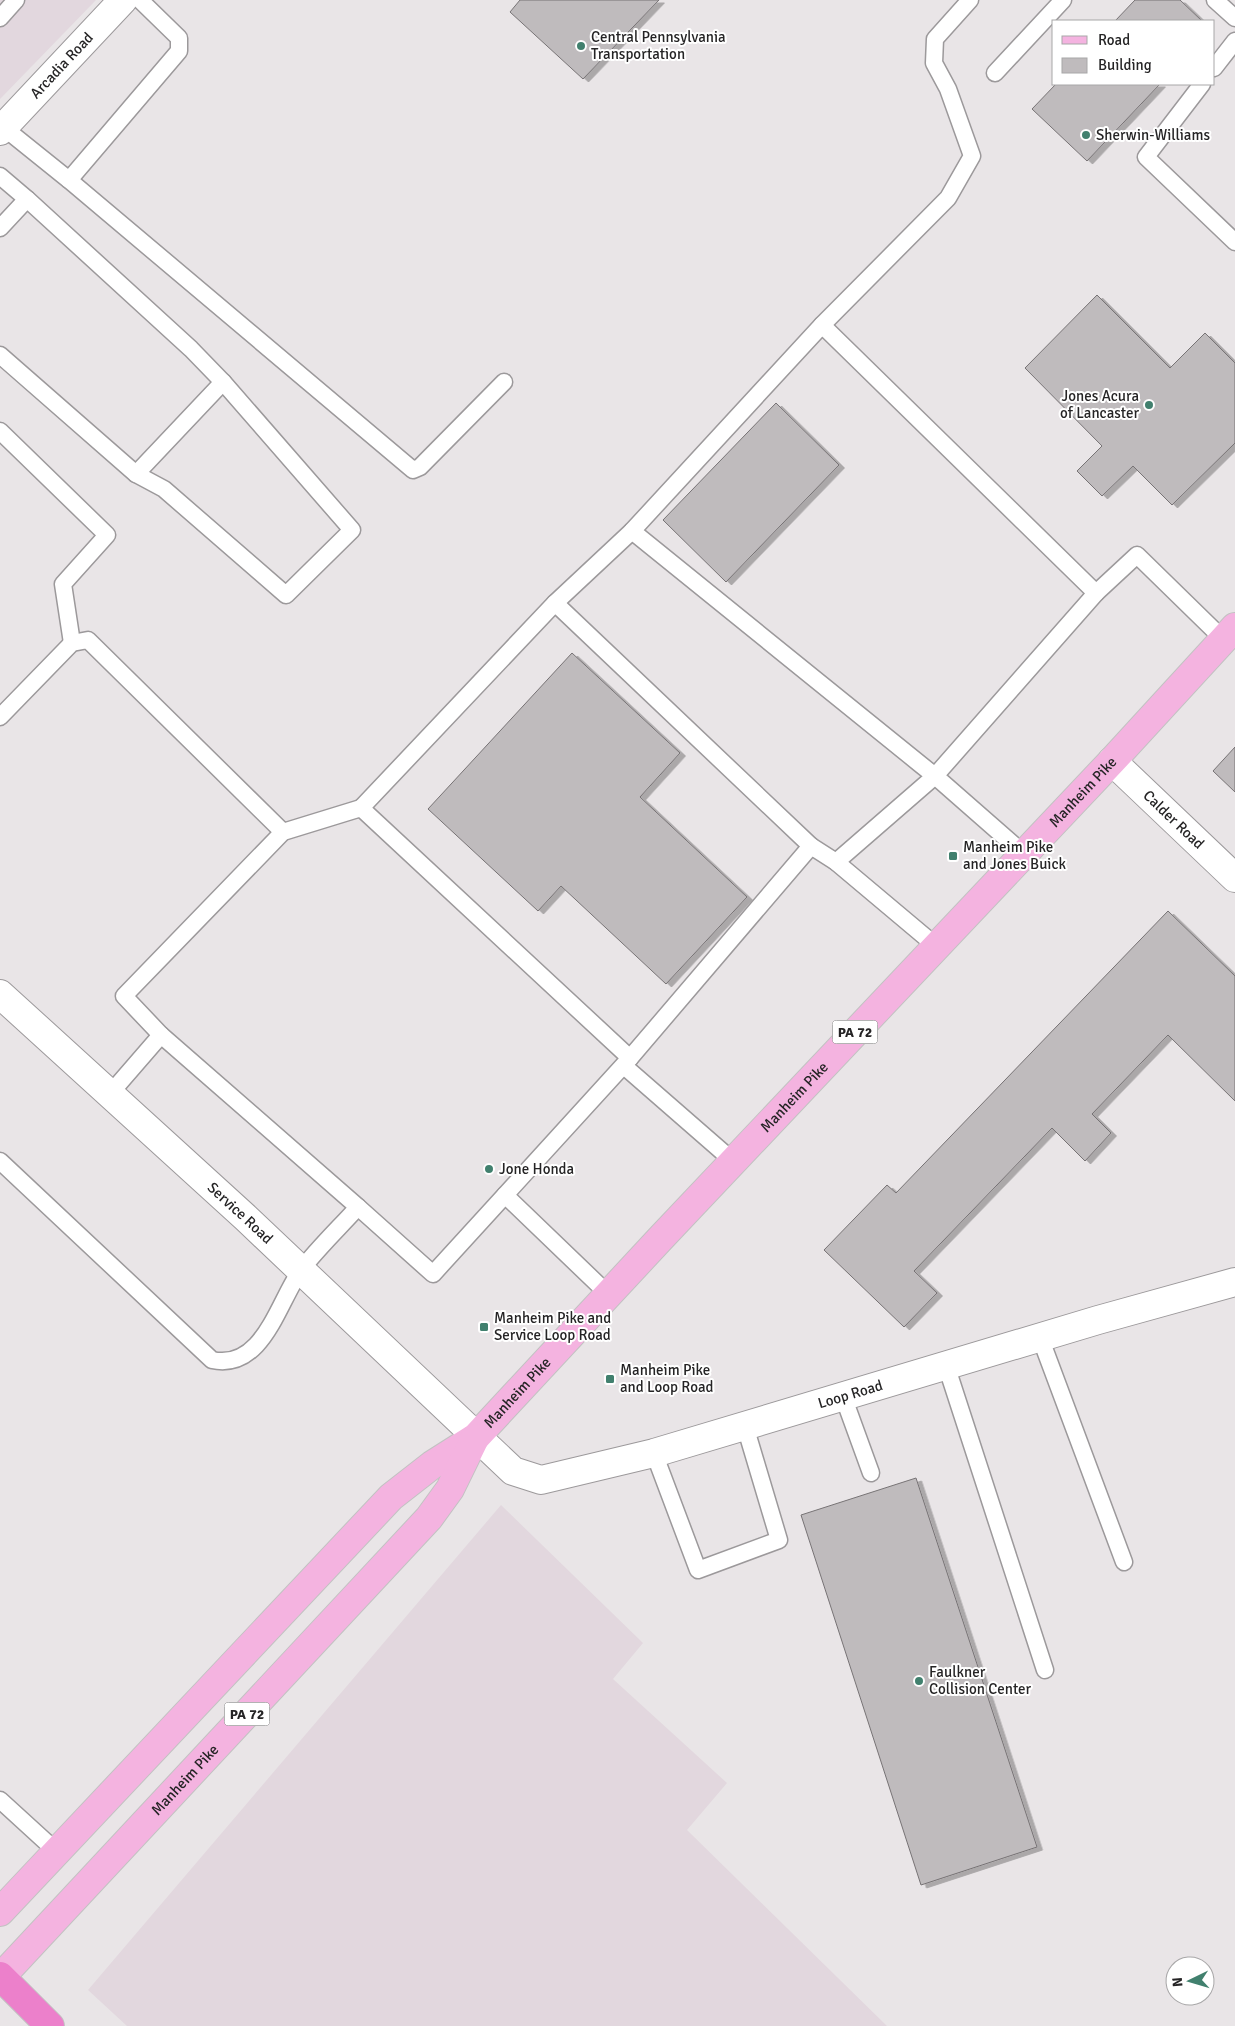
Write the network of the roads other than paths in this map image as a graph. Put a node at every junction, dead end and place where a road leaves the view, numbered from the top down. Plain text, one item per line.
1 (16, 0) edge
2 (123, 0) edge
3 (140, 0) edge
4 (970, 0) edge
5 (1063, 0) edge
6 (1214, 0) edge
7 (0, 18) edge
8 (1235, 18) edge
9 (1235, 41) edge
10 (1215, 67) edge
11 (995, 73) dead end
12 (1201, 85) edge
13 (2, 129) edge
14 (0, 176) edge
15 (68, 180) junction
16 (27, 199) junction
17 (0, 228) edge
18 (1235, 242) edge
19 (822, 325) junction
20 (0, 354) edge
21 (223, 382) junction
22 (504, 382) dead end
23 (0, 431) edge
24 (136, 474) junction
25 (632, 531) junction
26 (1096, 593) junction
27 (555, 603) junction
28 (1229, 633) edge
29 (72, 643) junction
30 (0, 717) edge
31 (1112, 761) junction
32 (935, 776) junction
33 (361, 808) junction
34 (283, 832) junction
35 (811, 846) junction
36 (1024, 854) junction
37 (836, 862) junction
38 (1235, 878) edge
39 (936, 946) junction
40 (0, 994) edge
41 (162, 1035) junction
42 (627, 1062) junction
43 (109, 1095) junction
44 (0, 1161) edge
45 (734, 1161) junction
46 (505, 1195) junction
47 (358, 1207) junction
48 (301, 1270) junction
49 (1235, 1282) edge
50 (608, 1294) junction
51 (1040, 1337) junction
52 (946, 1365) junction
53 (843, 1396) junction
54 (744, 1426) junction
55 (476, 1437) junction
56 (654, 1453) junction
57 (871, 1473) dead end
58 (1124, 1562) dead end
59 (1045, 1670) dead end
60 (0, 1800) edge
61 (57, 1852) junction
62 (0, 1912) edge
63 (0, 1977) edge
64 (50, 2026) edge

1 - 7 lane
2 - 13 street, Arcadia Road
3 - 15 lane
4 - 19 lane
5 - 11 lane
6 - 8 lane
9 - 10 lane
12 - 18 lane
13 - 15 lane
14 - 16 lane
15 - 22 lane
16 - 17 lane
16 - 21 lane
19 - 25 lane
19 - 26 lane
20 - 24 lane
21 - 24 lane
21 - 24 lane
23 - 29 lane
25 - 27 lane
25 - 32 lane
26 - 28 lane
26 - 32 lane
27 - 33 lane
27 - 35 lane
28 - 31 main road, Manheim Pike / PA 72
29 - 30 lane
29 - 34 lane
31 - 36 main road, Manheim Pike / PA 72
31 - 38 street, Calder Road
32 - 36 lane
32 - 37 lane
33 - 34 lane
33 - 42 lane
34 - 41 lane
35 - 37 lane
35 - 42 lane
36 - 39 main road, Manheim Pike / PA 72
37 - 39 lane
39 - 45 main road, Manheim Pike / PA 72
40 - 43 street, Service Road
41 - 43 lane
41 - 47 lane
42 - 45 lane
42 - 46 lane
43 - 48 street, Service Road
44 - 48 lane
45 - 50 main road, Manheim Pike / PA 72
46 - 47 lane
46 - 50 lane
47 - 48 lane
48 - 55 street, Service Road
49 - 51 street, Loop Road
50 - 55 main road, Manheim Pike / PA 72
51 - 52 street, Loop Road
51 - 58 lane
52 - 53 street, Loop Road
52 - 59 lane
53 - 54 street, Loop Road
53 - 57 lane
54 - 56 street, Loop Road
54 - 56 lane
55 - 56 street, Loop Road
55 - 61 main road, Manheim Pike / PA 72
55 - 63 main road, Manheim Pike / PA 72
60 - 61 lane
61 - 62 main road, Manheim Pike / PA 72
63 - 64 highway

